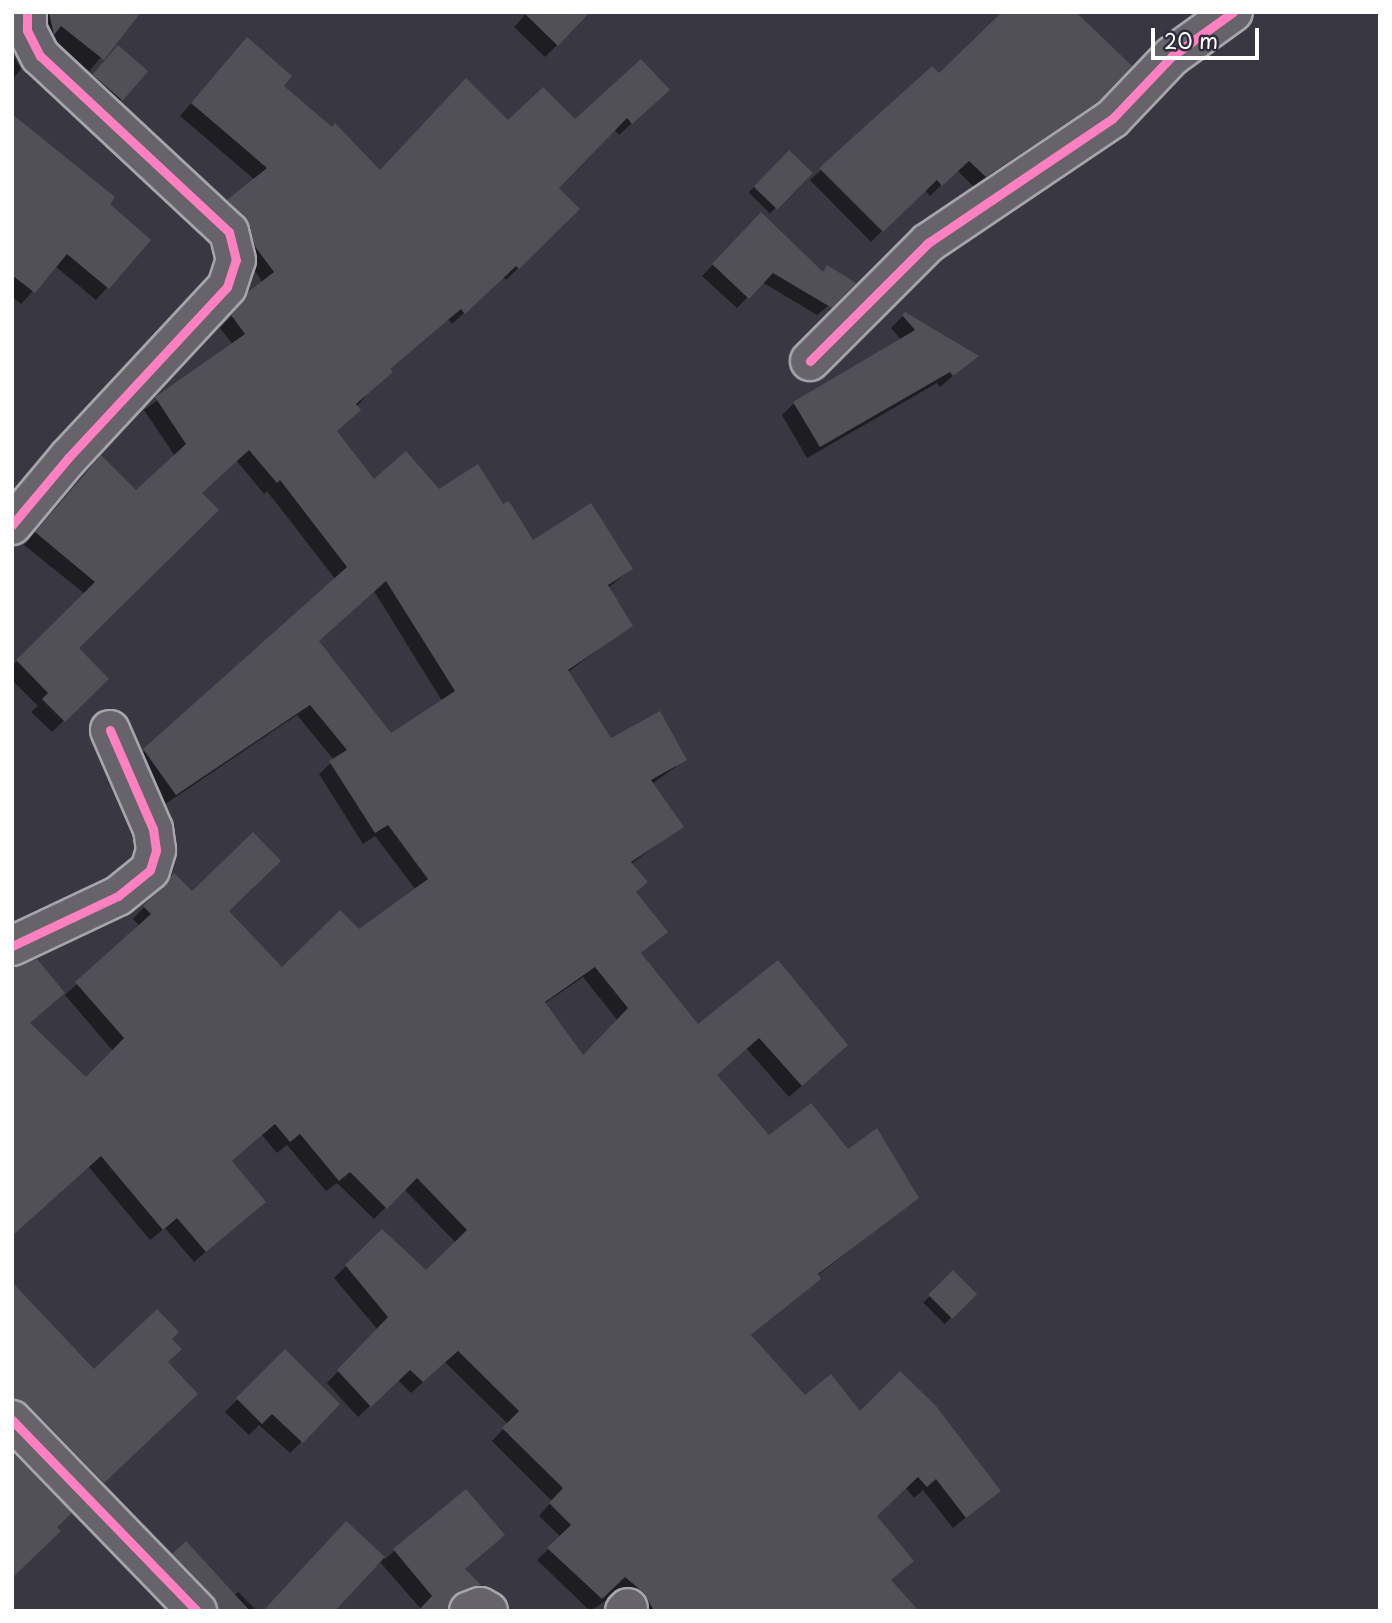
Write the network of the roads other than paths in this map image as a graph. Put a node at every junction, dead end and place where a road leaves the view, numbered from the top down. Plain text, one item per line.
1 (27, 12) edge
2 (1233, 12) edge
3 (810, 361) dead end
4 (12, 525) edge
5 (110, 730) dead end
6 (12, 946) edge
7 (12, 1420) edge
8 (197, 1611) edge
9 (469, 1611) edge
10 (488, 1611) edge

1 - 4 street
2 - 3 street
5 - 6 street
7 - 8 street
9 - 10 street

